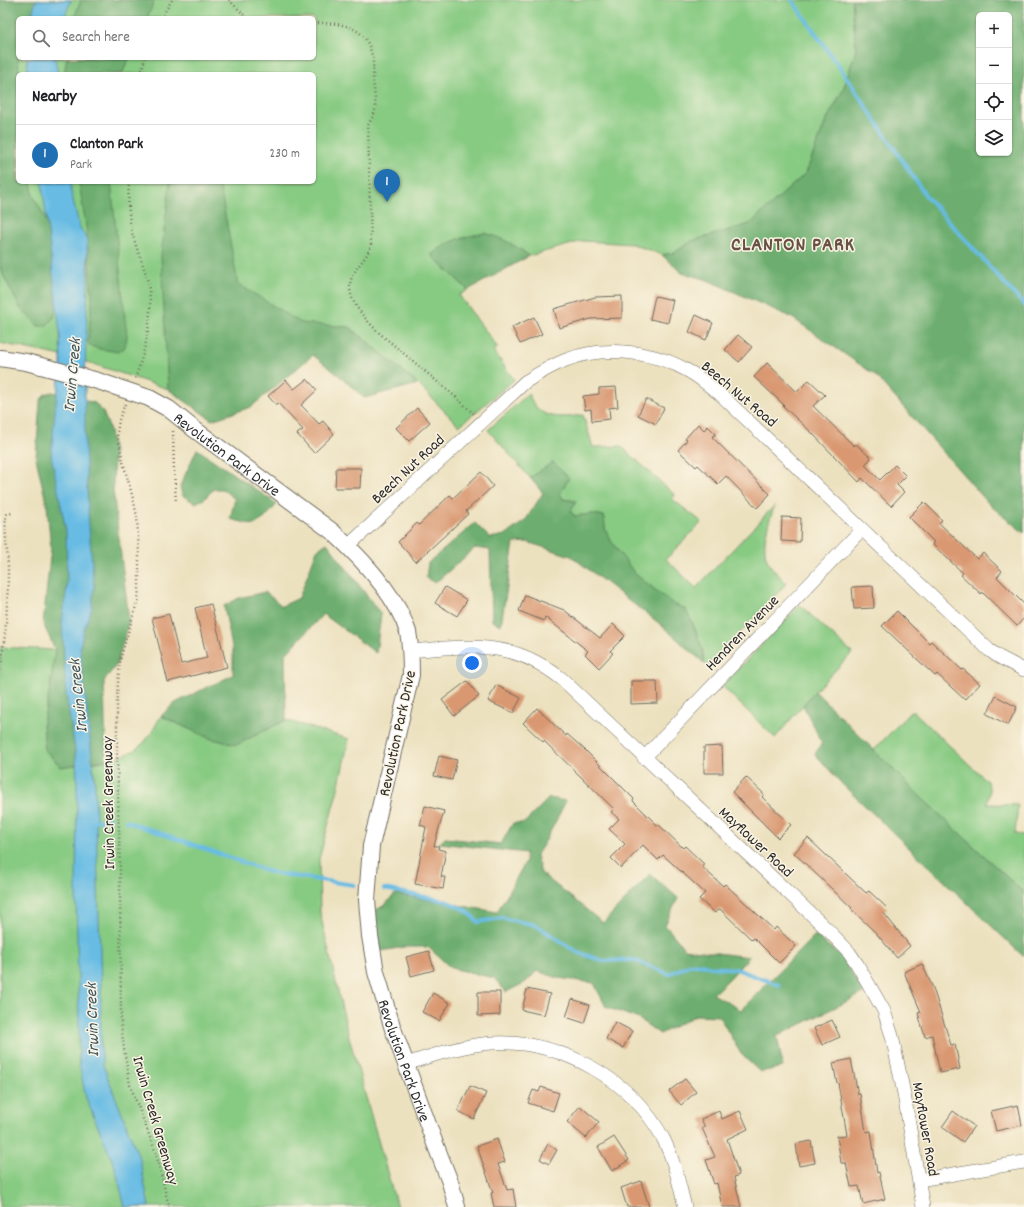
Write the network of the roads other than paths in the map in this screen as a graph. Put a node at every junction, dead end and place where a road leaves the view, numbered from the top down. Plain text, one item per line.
1 (0, 358) edge
2 (862, 529) junction
3 (348, 546) junction
4 (411, 651) junction
5 (1024, 670) edge
6 (644, 758) junction
7 (406, 1064) junction
8 (1024, 1162) edge
9 (919, 1180) junction
10 (457, 1207) edge
11 (684, 1207) edge
12 (923, 1207) edge

1 - 3 street, Revolution Park Drive
2 - 3 street, Beech Nut Road
2 - 5 street, Beech Nut Road
2 - 6 street, Hendren Avenue
3 - 4 street, Revolution Park Drive
4 - 6 street, Mayflower Road
4 - 7 street, Revolution Park Drive
6 - 9 street, Mayflower Road
7 - 10 street, Revolution Park Drive
7 - 11 street
8 - 9 street
9 - 12 street, Mayflower Road

